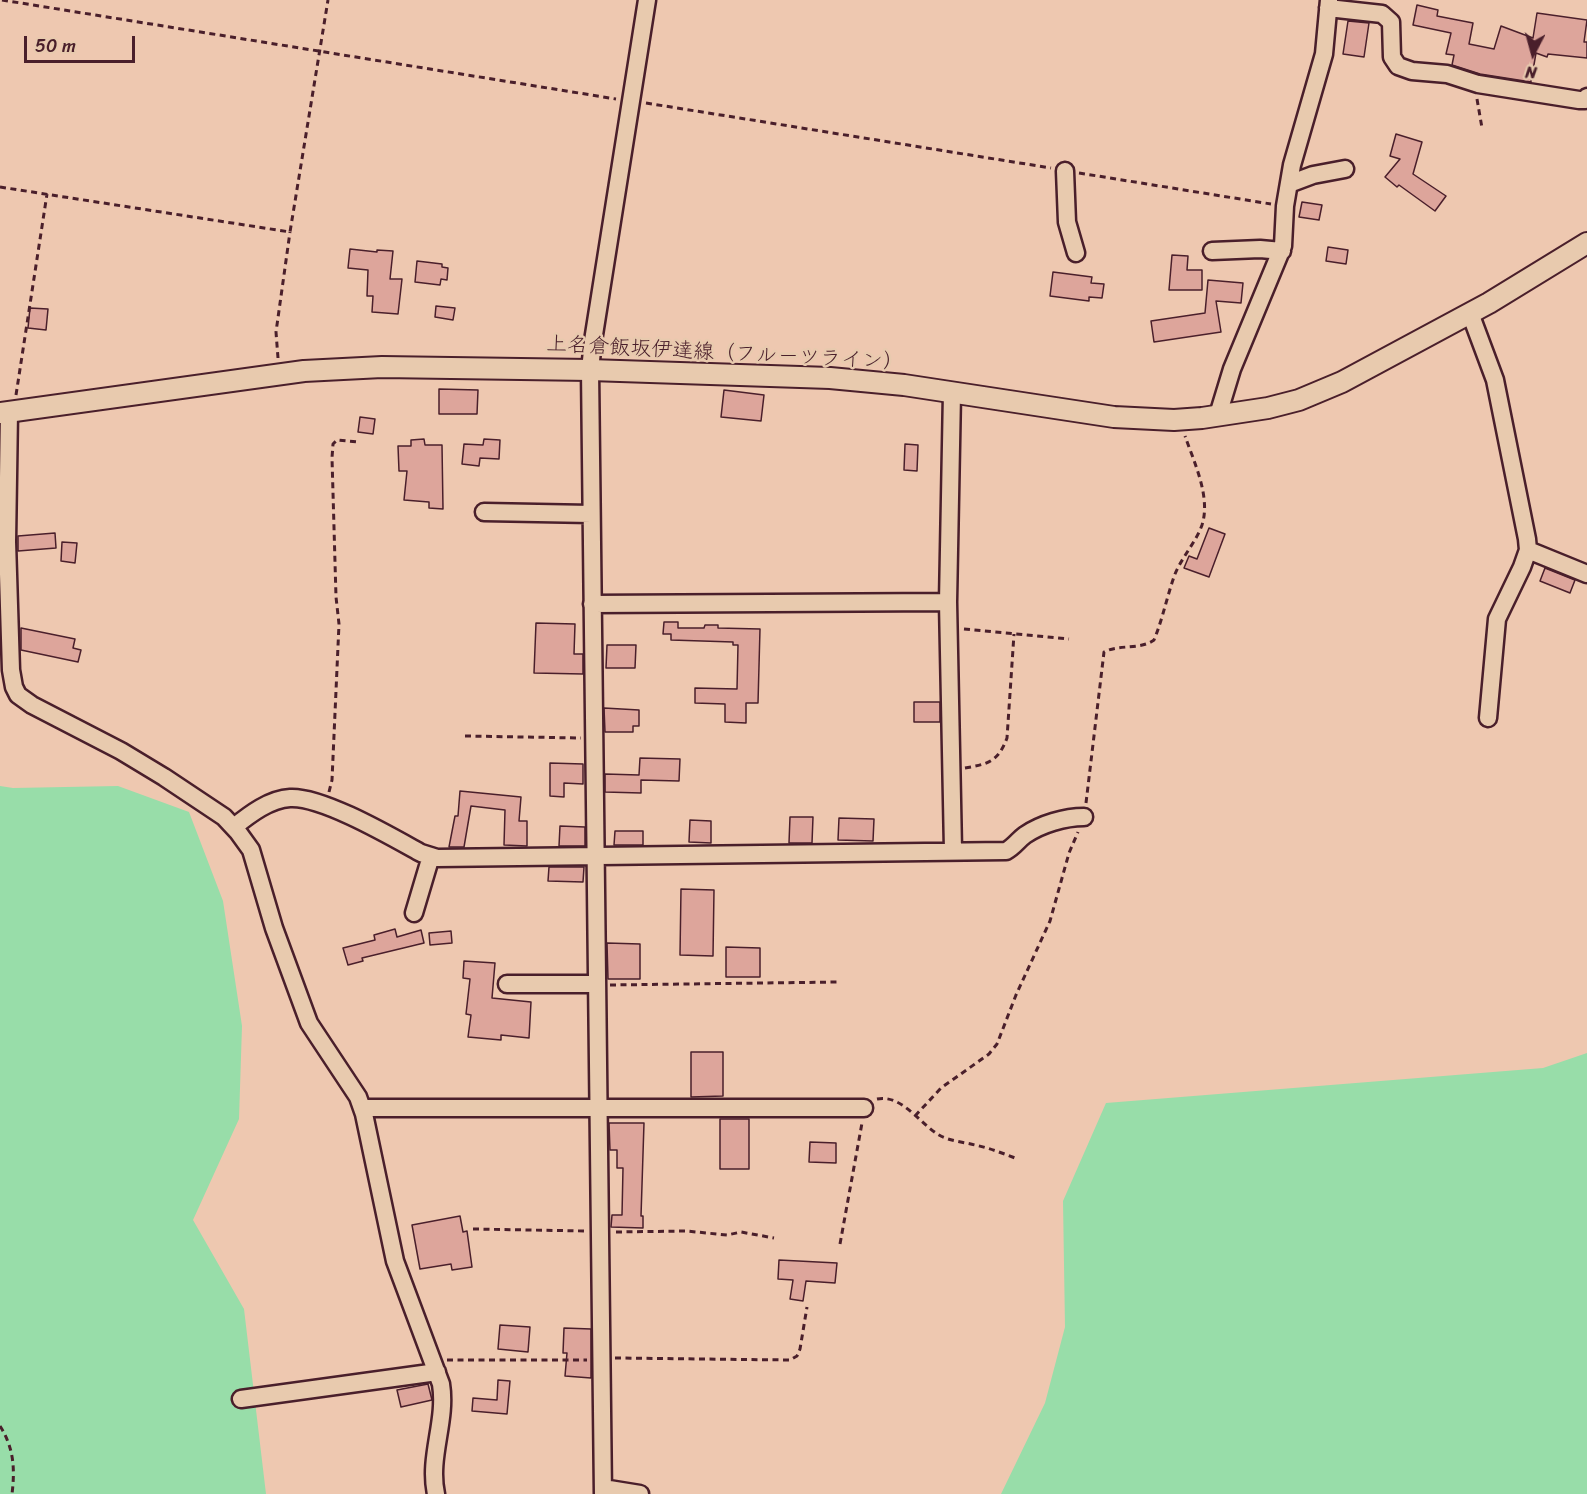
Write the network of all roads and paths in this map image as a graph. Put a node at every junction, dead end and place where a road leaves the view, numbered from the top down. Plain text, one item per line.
1 (327, 0) edge
2 (647, 0) edge
3 (1329, 4) edge
4 (1474, 83) junction
5 (1586, 100) edge
6 (1482, 128) dead end
7 (1345, 169) dead end
8 (1065, 171) dead end
9 (1289, 184) junction
10 (0, 187) edge
11 (47, 194) junction
12 (290, 232) junction
13 (1587, 243) edge
14 (1212, 251) dead end
15 (1282, 251) junction
16 (1076, 253) dead end
17 (1470, 313) junction
18 (590, 370) junction
19 (280, 374) junction
20 (952, 393) junction
21 (7, 412) edge
22 (1218, 415) junction
23 (1180, 420) junction
24 (358, 442) dead end
25 (484, 512) dead end
26 (591, 514) junction
27 (1528, 550) junction
28 (1587, 574) edge
29 (948, 602) junction
30 (592, 604) junction
31 (948, 627) junction
32 (1014, 634) junction
33 (1069, 639) dead end
34 (1488, 718) dead end
35 (465, 736) dead end
36 (594, 738) junction
37 (951, 771) junction
38 (326, 805) junction
39 (1084, 817) junction
40 (234, 827) junction
41 (953, 850) junction
42 (431, 856) junction
43 (595, 856) junction
44 (414, 914) dead end
45 (839, 982) dead end
46 (507, 984) dead end
47 (596, 984) junction
48 (598, 1106) junction
49 (362, 1108) junction
50 (864, 1108) junction
51 (915, 1116) junction
52 (1015, 1158) dead end
53 (473, 1229) dead end
54 (599, 1232) junction
55 (774, 1238) dead end
56 (840, 1244) dead end
57 (807, 1307) dead end
58 (601, 1359) junction
59 (435, 1366) junction
60 (241, 1399) dead end
61 (0, 1426) edge
62 (603, 1491) edge
63 (12, 1494) edge
64 (436, 1494) edge
65 (640, 1494) edge

1 - 12 path
2 - 18 street
3 - 4 street
3 - 9 street
4 - 5 street
4 - 6 path
7 - 9 street
8 - 16 street
9 - 15 street
10 - 11 path
11 - 12 path
11 - 21 path
12 - 19 path
13 - 17 main road, 上名倉飯坂伊達線（フルーツライン）
14 - 15 street
15 - 22 street
17 - 22 main road, 上名倉飯坂伊達線（フルーツライン）
17 - 27 street
18 - 19 main road, 上名倉飯坂伊達線（フルーツライン）
18 - 20 main road, 上名倉飯坂伊達線（フルーツライン）
18 - 26 street
19 - 21 main road, 上名倉飯坂伊達線（フルーツライン）
20 - 23 main road, 上名倉飯坂伊達線（フルーツライン）
20 - 29 street
21 - 40 street
22 - 23 main road, 上名倉飯坂伊達線（フルーツライン）
23 - 39 path
24 - 38 path
25 - 26 street
26 - 30 street
27 - 28 street
27 - 34 street
29 - 30 street
29 - 31 street
30 - 36 street
31 - 32 path
31 - 37 street
32 - 33 path
32 - 37 path
35 - 36 path
36 - 43 street
37 - 41 street
38 - 40 street
38 - 42 street
39 - 41 street
39 - 51 path
40 - 49 street
41 - 43 street
42 - 43 street
42 - 44 street
43 - 47 street
45 - 47 path
46 - 47 street
47 - 48 street
48 - 49 street
48 - 50 street
48 - 54 street
49 - 59 street
50 - 51 path
50 - 56 path
51 - 52 path
53 - 54 path
54 - 55 path
54 - 58 street
57 - 58 path
58 - 59 path
58 - 62 street
59 - 60 street
59 - 64 street
61 - 63 path
62 - 65 street

